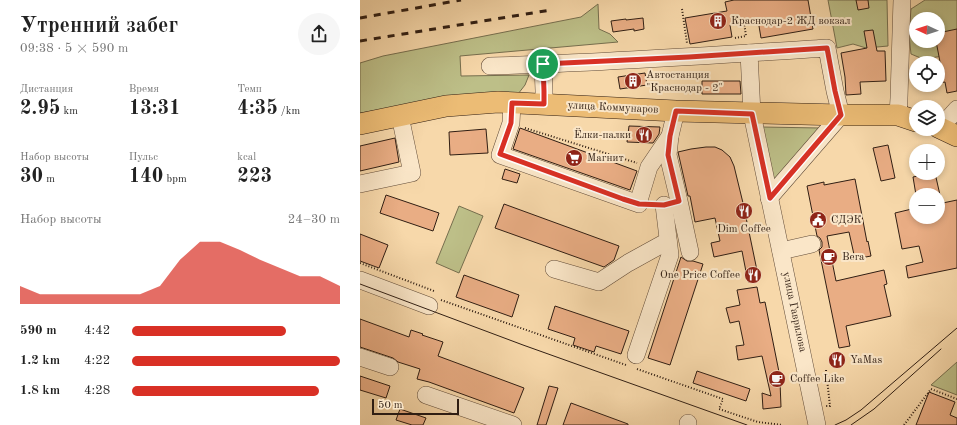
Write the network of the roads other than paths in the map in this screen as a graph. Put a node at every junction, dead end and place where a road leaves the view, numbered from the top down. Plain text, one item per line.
1 (902, 0) edge
2 (749, 53) junction
3 (543, 64) junction
4 (490, 66) dead end
5 (512, 103) junction
6 (544, 104) junction
7 (957, 109) edge
8 (676, 111) junction
9 (752, 114) junction
10 (841, 115) junction
11 (400, 116) junction
12 (907, 118) edge
13 (360, 124) edge
14 (945, 130) edge
15 (670, 136) junction
16 (360, 184) edge
17 (770, 198) junction
18 (672, 203) junction
19 (639, 204) junction
20 (668, 241) junction
21 (812, 244) dead end
22 (781, 251) junction
23 (690, 252) dead end
24 (554, 269) dead end
25 (360, 280) edge
26 (434, 299) road end
27 (636, 355) dead end
28 (360, 357) edge
29 (390, 367) dead end
30 (426, 395) dead end
31 (513, 425) edge
32 (817, 425) edge

1 - 12 street
2 - 3 street
2 - 9 street, улица Гаврилова
2 - 10 street
3 - 4 street
3 - 6 street
5 - 6 main road, улица Коммунаров
5 - 11 main road, улица Коммунаров
5 - 19 street
6 - 8 main road, улица Коммунаров
7 - 14 street
8 - 9 main road, улица Коммунаров
8 - 15 street
9 - 10 main road, улица Коммунаров
9 - 17 street, улица Гаврилова
10 - 12 main road, улица Коммунаров
10 - 17 street
11 - 13 main road, улица Коммунаров
11 - 16 street
15 - 18 street
15 - 19 street
17 - 22 street, улица Гаврилова
18 - 19 street
18 - 20 street
18 - 23 street
20 - 24 street
20 - 27 street
21 - 22 street
22 - 32 street, улица Гаврилова
25 - 26 street
28 - 29 street
30 - 31 street

